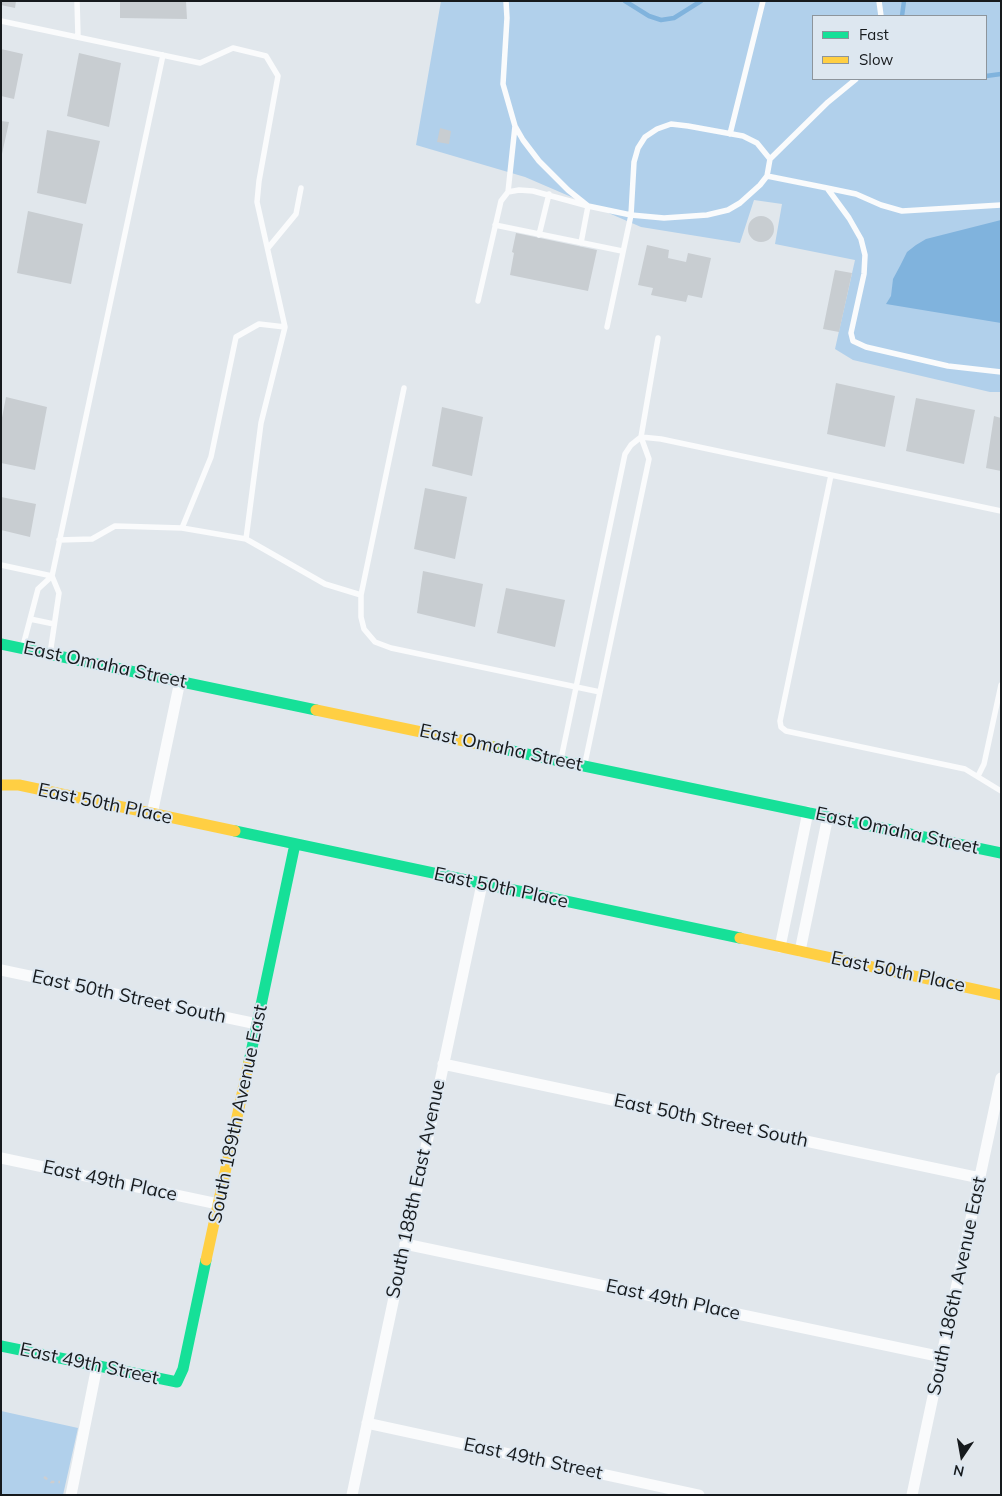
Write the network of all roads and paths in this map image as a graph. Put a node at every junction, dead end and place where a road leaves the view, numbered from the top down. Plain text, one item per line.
1 (76, 1) edge
2 (506, 1) edge
3 (763, 1) edge
4 (879, 1) edge
5 (881, 15) edge
6 (1, 21) edge
7 (78, 36) junction
8 (163, 55) junction
9 (855, 80) edge
10 (516, 126) junction
11 (730, 134) junction
12 (770, 160) junction
13 (767, 176) junction
14 (301, 188) dead end
15 (827, 188) junction
16 (508, 192) junction
17 (549, 194) junction
18 (1001, 205) edge
19 (588, 206) junction
20 (631, 215) junction
21 (495, 225) junction
22 (539, 235) junction
23 (581, 243) junction
24 (268, 248) junction
25 (622, 251) junction
26 (478, 301) dead end
27 (286, 327) junction
28 (607, 327) dead end
29 (658, 338) dead end
30 (1001, 372) edge
31 (404, 388) dead end
32 (641, 437) junction
33 (831, 475) junction
34 (1001, 511) edge
35 (182, 528) junction
36 (246, 538) junction
37 (59, 540) junction
38 (1, 565) edge
39 (52, 576) junction
40 (361, 595) junction
41 (30, 619) junction
42 (54, 624) junction
43 (1, 644) edge
44 (22, 648) junction
45 (50, 654) junction
46 (180, 681) junction
47 (1001, 685) edge
48 (578, 687) junction
49 (600, 692) junction
50 (561, 761) junction
51 (585, 766) junction
52 (978, 776) junction
53 (1, 785) edge
54 (1001, 791) edge
55 (808, 812) junction
56 (152, 814) junction
57 (828, 816) junction
58 (295, 844) junction
59 (1001, 853) edge
60 (482, 884) junction
61 (780, 947) junction
62 (800, 951) junction
63 (1, 970) edge
64 (1001, 995) edge
65 (257, 1024) junction
66 (443, 1064) junction
67 (1001, 1078) edge
68 (1, 1158) edge
69 (980, 1178) junction
70 (218, 1204) junction
71 (405, 1244) junction
72 (1, 1346) edge
73 (942, 1357) junction
74 (98, 1366) junction
75 (177, 1382) joint
76 (367, 1424) junction
77 (44, 1477) dead end
78 (72, 1490) edge
79 (684, 1493) edge
80 (352, 1495) edge
81 (699, 1495) edge
82 (912, 1495) edge

1 - 7 lane
2 - 10 lane
3 - 11 lane
4 - 5 lane
6 - 7 lane
7 - 8 lane
8 - 24 lane
8 - 37 lane
9 - 12 lane
10 - 16 lane
10 - 19 lane
11 - 12 lane
11 - 20 lane
12 - 13 lane
13 - 15 lane
13 - 20 lane
14 - 24 lane
15 - 18 lane
15 - 30 lane
16 - 17 lane
16 - 21 lane
17 - 19 lane
17 - 22 lane
19 - 20 lane
19 - 23 lane
20 - 25 lane
21 - 22 lane
21 - 26 lane
22 - 23 lane
23 - 25 lane
24 - 27 lane
25 - 28 lane
27 - 35 lane
27 - 36 lane
29 - 32 lane
31 - 40 lane
32 - 33 lane
32 - 48 lane
32 - 49 lane
33 - 34 lane
33 - 52 lane
35 - 36 lane
35 - 37 lane
36 - 40 lane
37 - 39 lane
38 - 39 lane
39 - 41 lane
39 - 42 lane
40 - 48 lane
41 - 42 lane
41 - 44 lane
42 - 45 lane
43 - 44 street, East Omaha Street
44 - 45 street, East Omaha Street
45 - 46 street, East Omaha Street
46 - 50 street, East Omaha Street
46 - 56 street
47 - 52 lane
48 - 49 lane
48 - 50 lane
49 - 51 lane
50 - 51 street, East Omaha Street
51 - 55 street, East Omaha Street
52 - 54 lane
53 - 56 street, East 50th Place
55 - 57 street, East Omaha Street
55 - 61 street
56 - 58 street, East 50th Place
57 - 59 street, East Omaha Street
57 - 62 street
58 - 60 street, East 50th Place
58 - 65 street, South 189th Avenue East
60 - 61 street, East 50th Place
60 - 66 street, South 188th East Avenue
61 - 62 street, East 50th Place
62 - 64 street, East 50th Place
63 - 65 street, East 50th Street South
65 - 70 street, South 189th Avenue East
66 - 69 street, East 50th Street South
66 - 71 street, South 188th East Avenue
67 - 69 street, South 186th Avenue East
68 - 70 street, East 49th Place
69 - 73 street, South 186th Avenue East
70 - 75 street, South 189th Avenue East
71 - 73 street, East 49th Place
71 - 76 street, South 188th East Avenue
72 - 74 street, East 49th Street
73 - 82 street, South 186th Avenue East
74 - 75 street, East 49th Street
74 - 78 street
76 - 79 street, East 49th Street
76 - 80 street, South 188th East Avenue
77 - 78 path
79 - 81 street, East 49th Street

